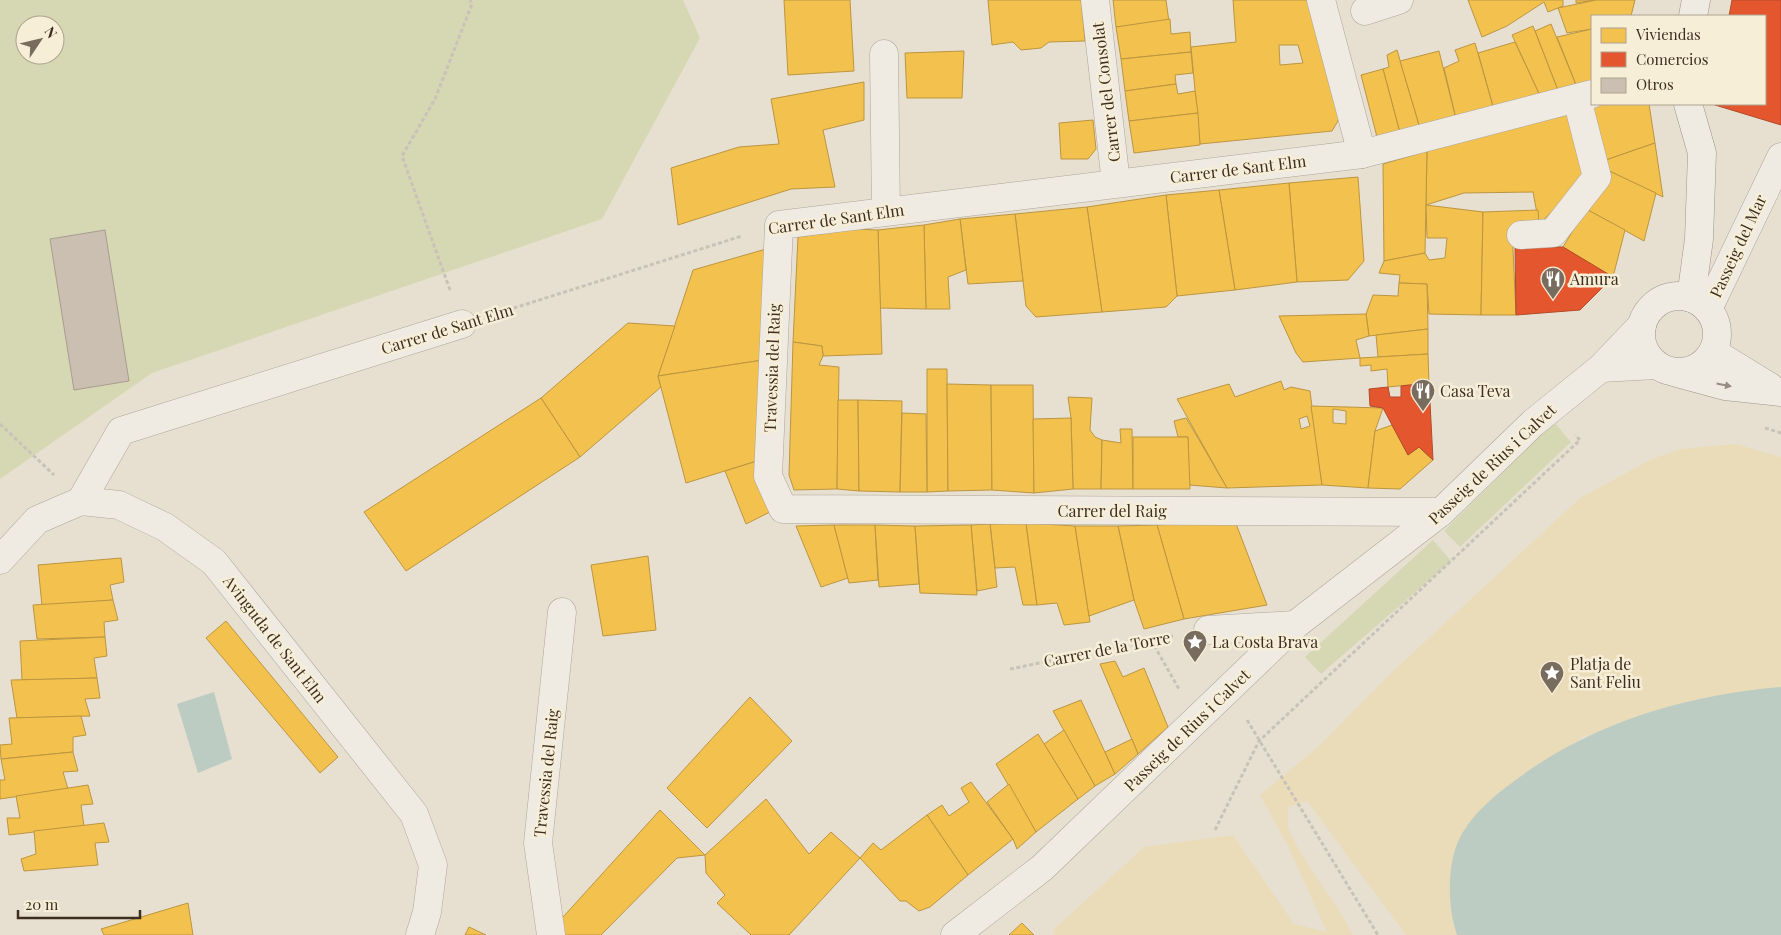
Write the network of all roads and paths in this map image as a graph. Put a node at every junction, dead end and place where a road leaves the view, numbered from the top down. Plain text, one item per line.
1 (470, 0) edge
2 (1095, 0) edge
3 (1321, 0) edge
4 (1399, 0) edge
5 (1696, 0) edge
6 (1365, 11) dead end
7 (1692, 15) edge
8 (884, 54) dead end
9 (1585, 96) edge
10 (1688, 105) edge
11 (1362, 154) junction
12 (1781, 157) edge
13 (1116, 183) junction
14 (886, 211) junction
15 (779, 225) junction
16 (1520, 235) dead end
17 (1699, 239) junction
18 (1660, 301) junction
19 (1700, 304) junction
20 (462, 324) junction
21 (1642, 325) junction
22 (1713, 352) junction
23 (1601, 368) junction
24 (1666, 369) junction
25 (1778, 391) edge
26 (0, 424) edge
27 (1759, 426) dead end
28 (1781, 433) edge
29 (1574, 434) dead end
30 (81, 501) junction
31 (783, 509) joint
32 (1441, 512) junction
33 (0, 560) edge
34 (562, 612) dead end
35 (1295, 625) junction
36 (1208, 630) joint
37 (1151, 640) junction
38 (1010, 669) dead end
39 (1196, 720) junction
40 (1259, 741) junction
41 (1215, 830) dead end
42 (420, 935) edge
43 (551, 935) edge
44 (955, 935) edge
45 (1378, 935) edge

1 - 20 path
2 - 13 street, Carrer del Consolat
3 - 11 street
4 - 6 street
5 - 7 street
8 - 14 street
9 - 11 street, Carrer de Sant Elm
9 - 16 street
10 - 17 street
11 - 13 street, Carrer de Sant Elm
12 - 19 street, Passeig del Mar
13 - 14 street, Carrer de Sant Elm
14 - 15 street, Carrer de Sant Elm
15 - 20 path, Carrer de Sant Elm
15 - 31 street, Travessia del Raig
17 - 18 street
17 - 19 street
18 - 19 street
18 - 21 street
19 - 22 street
20 - 30 street, Carrer de Sant Elm
21 - 23 street, Passeig de Rius i Calvet
21 - 24 street
22 - 24 street
22 - 25 street
23 - 24 street
23 - 32 street, Passeig de Rius i Calvet
24 -> 25 street
26 - 30 path
27 - 28 path
29 - 40 path
30 - 33 street, Avinguda de Sant Elm
30 - 42 street, Avinguda de Sant Elm
31 - 32 street, Carrer del Raig
32 - 35 street, Passeig de Rius i Calvet
34 - 43 street, Travessia del Raig
35 - 36 street
35 - 39 street, Passeig de Rius i Calvet
36 - 37 path, Carrer de la Torre
37 - 38 path, Carrer de la Torre
37 - 39 path
39 - 44 street, Passeig de Rius i Calvet
40 - 41 path
40 - 45 path

